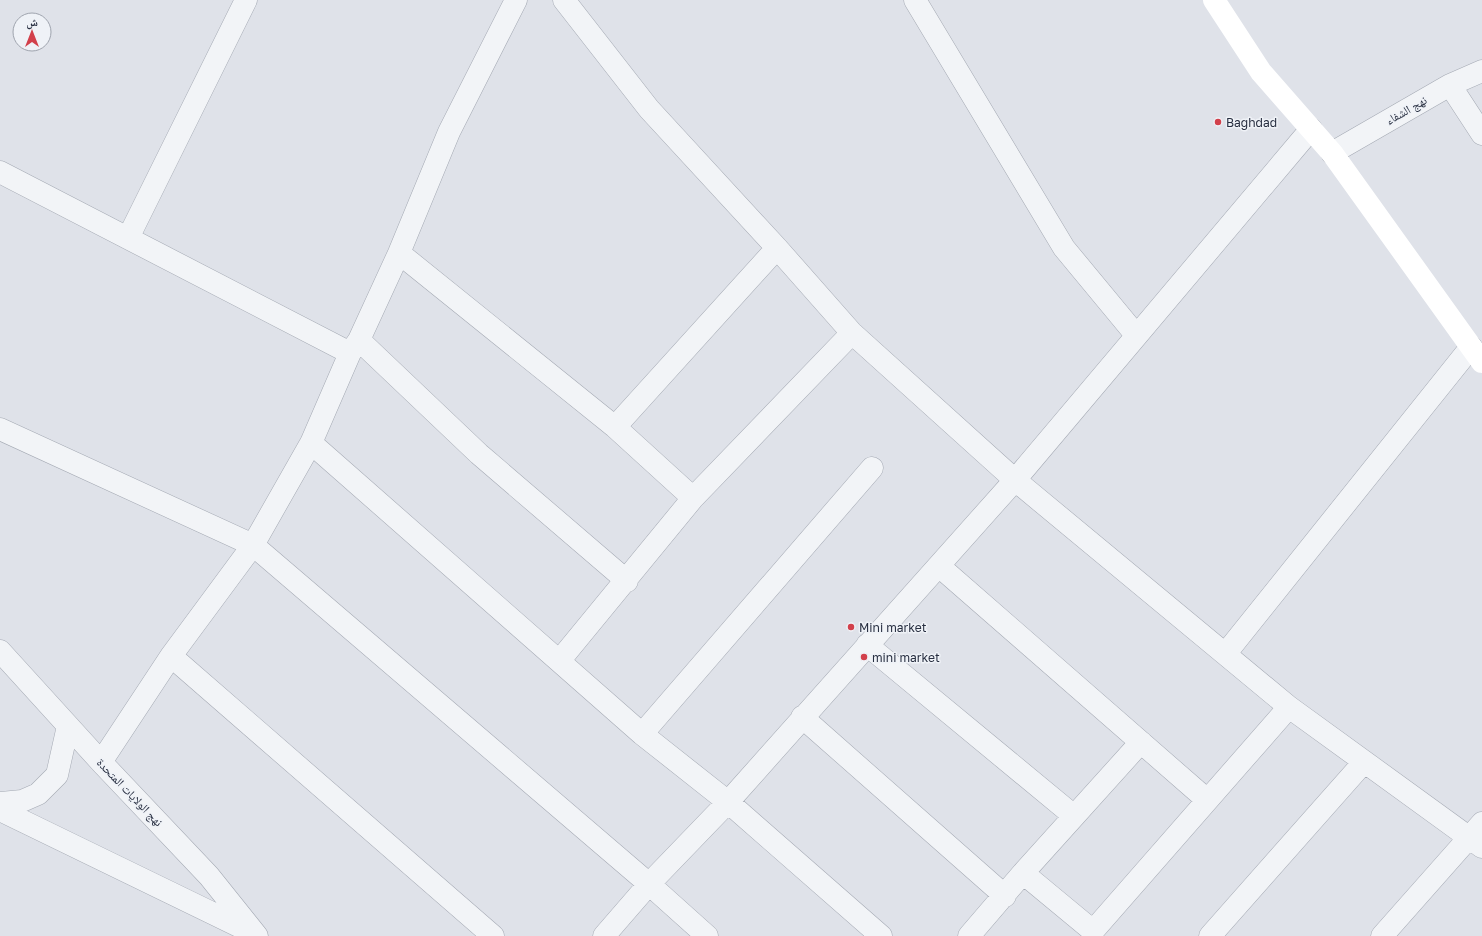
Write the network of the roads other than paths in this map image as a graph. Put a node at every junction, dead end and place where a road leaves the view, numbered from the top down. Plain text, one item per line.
1 (246, 0) edge
2 (516, 0) edge
3 (564, 0) edge
4 (915, 0) edge
5 (1214, 0) edge
6 (1482, 71) edge
7 (1450, 85) junction
8 (1311, 129) junction
9 (1482, 134) edge
10 (1332, 153) junction
11 (0, 172) edge
12 (128, 238) junction
13 (777, 248) junction
14 (399, 253) junction
15 (852, 333) junction
16 (1136, 335) junction
17 (354, 346) junction
18 (1476, 354) edge
19 (615, 427) junction
20 (0, 430) edge
21 (311, 443) junction
22 (872, 468) dead end
23 (1015, 480) junction
24 (693, 498) junction
25 (253, 546) junction
26 (939, 566) junction
27 (627, 580) junction
28 (867, 645) junction
29 (0, 652) edge
30 (1226, 653) junction
31 (171, 656) junction
32 (560, 660) junction
33 (1289, 707) junction
34 (802, 717) junction
35 (68, 726) junction
36 (642, 734) junction
37 (1141, 742) junction
38 (101, 762) junction
39 (1364, 762) junction
40 (1206, 800) junction
41 (728, 802) junction
42 (0, 803) edge
43 (0, 810) edge
44 (1074, 816) junction
45 (1477, 836) edge
46 (1022, 873) junction
47 (649, 884) junction
48 (1005, 896) junction
49 (1091, 934) edge
50 (256, 935) edge
51 (493, 936) edge
52 (604, 936) edge
53 (706, 936) edge
54 (881, 936) edge
55 (969, 936) edge
56 (1210, 936) edge
57 (1382, 936) edge

1 - 12 street
2 - 14 street
3 - 13 street
4 - 16 street
5 - 8 street
6 - 7 street, نهج الشفاء
7 - 9 street
7 - 10 street, نهج الشفاء
8 - 10 street
8 - 16 street
10 - 18 street
11 - 12 street
12 - 17 street
13 - 15 street
13 - 19 street
14 - 17 street
14 - 19 street
15 - 23 street
15 - 24 street
16 - 23 street
17 - 21 street
17 - 27 street
18 - 30 street
19 - 24 street
20 - 25 street
21 - 25 street
21 - 32 street
22 - 36 street
23 - 26 street
23 - 30 street
24 - 27 street
25 - 31 street
25 - 47 street
26 - 28 street
26 - 37 street
27 - 32 street
28 - 34 street
28 - 44 street
29 - 35 street, نهج الولايات المتحدة
30 - 33 street
31 - 38 street
31 - 51 street
32 - 36 street
33 - 39 street
33 - 40 street
34 - 41 street
34 - 48 street
35 - 38 street, نهج الولايات المتحدة
35 - 42 street
36 - 41 street
37 - 40 street
37 - 44 street
38 - 50 street, نهج الولايات المتحدة
39 - 45 street
39 - 56 street
40 - 49 street
41 - 47 street
41 - 54 street
43 - 50 street
44 - 46 street
45 - 57 street
46 - 48 street
46 - 49 street
47 - 52 street
47 - 53 street
48 - 55 street

